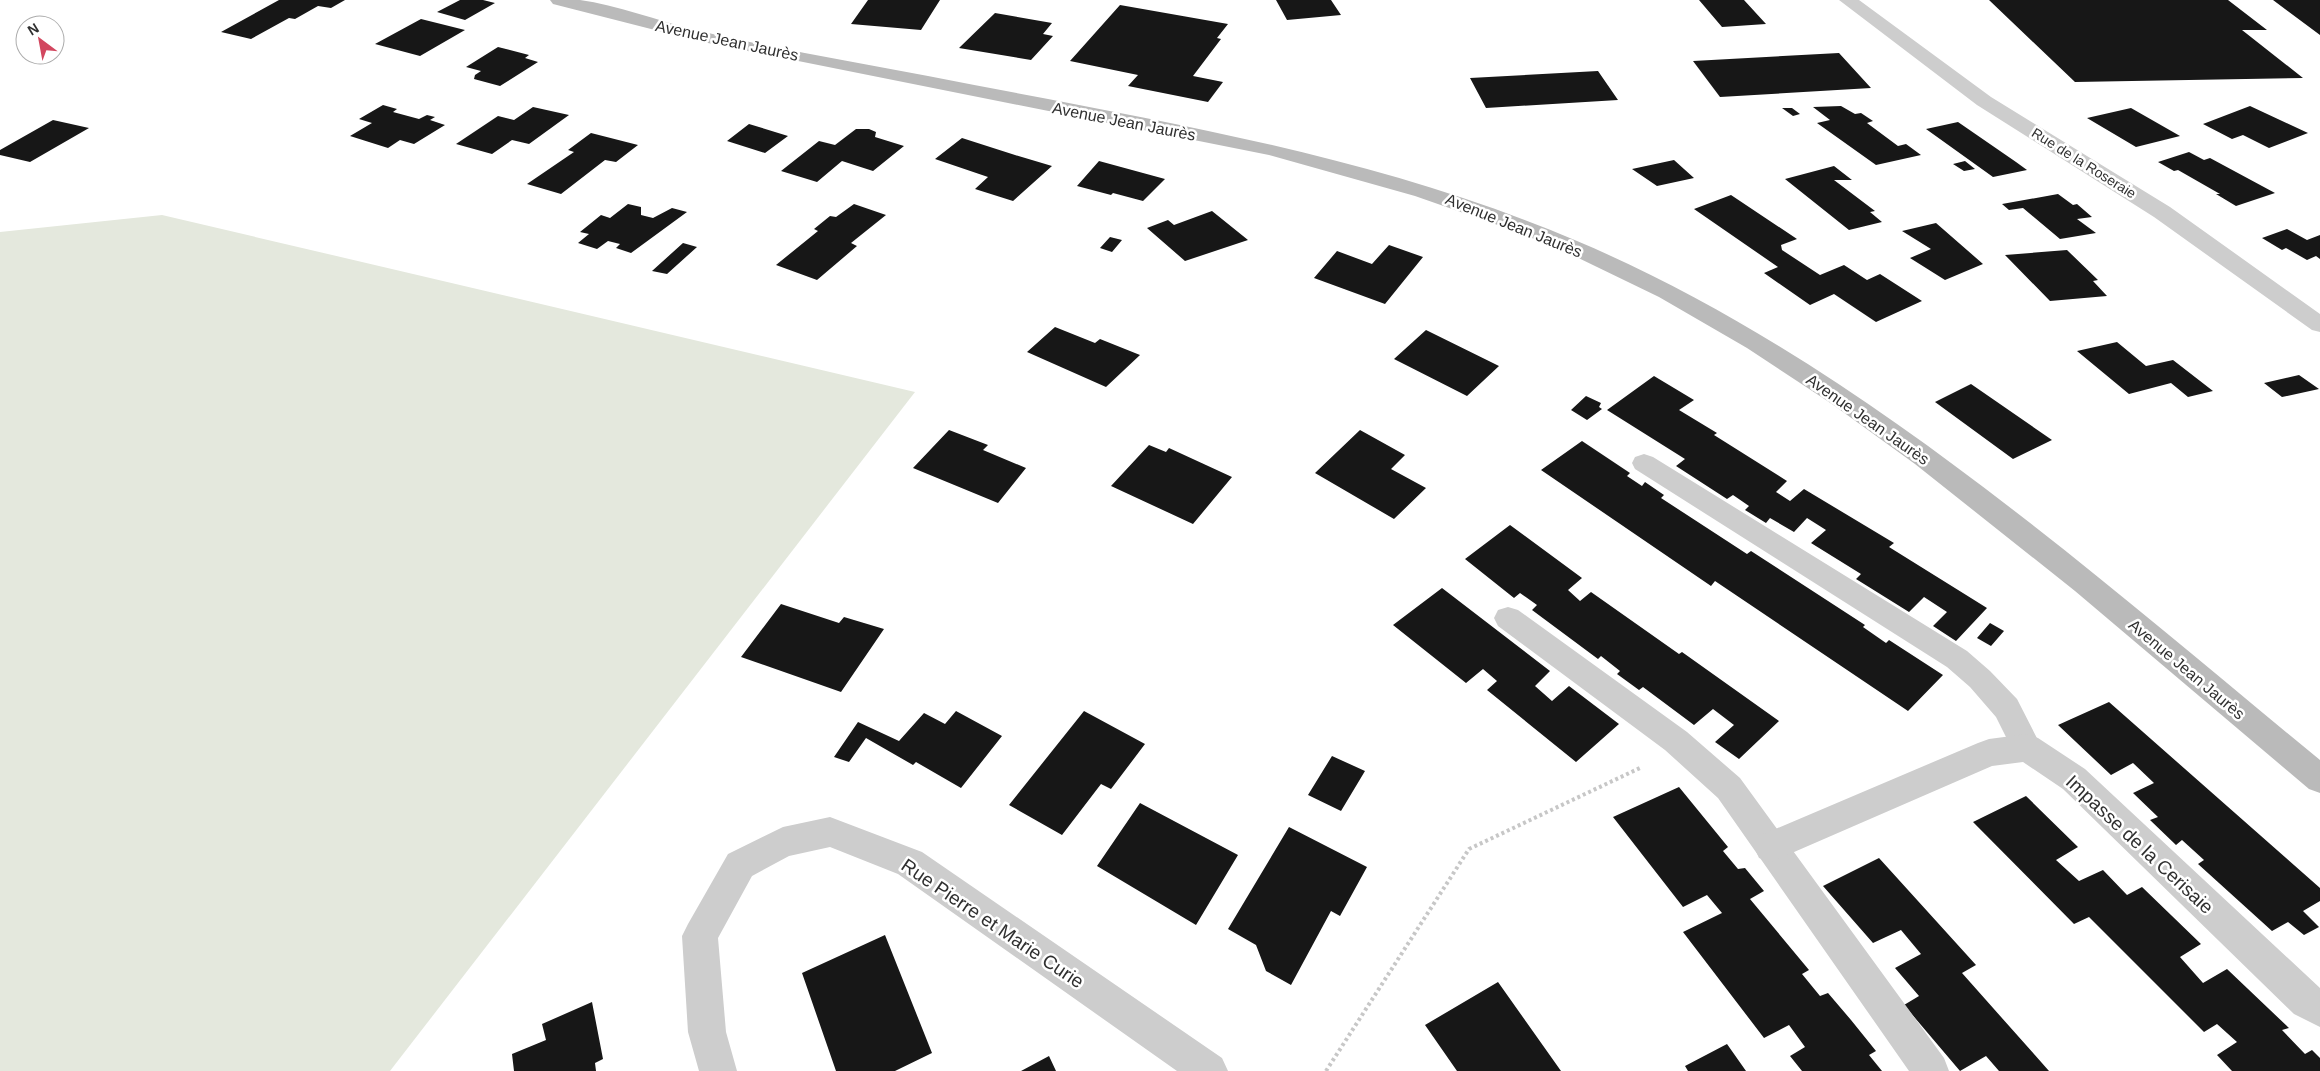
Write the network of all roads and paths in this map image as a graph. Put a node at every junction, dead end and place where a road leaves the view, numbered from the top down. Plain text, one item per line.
1 (559, 0) edge
2 (1848, 0) edge
3 (2320, 326) edge
4 (1644, 463) dead end
5 (1508, 618) dead end
6 (1676, 741) junction
7 (2027, 748) junction
8 (2320, 779) edge
9 (1771, 847) junction
10 (2320, 1008) edge
11 (718, 1071) edge
12 (1210, 1071) edge
13 (1326, 1071) edge
14 (1931, 1071) edge

1 - 8 main road, Avenue Jean Jaurès
2 - 3 street, Rue de la Roseraie
4 - 7 lane
5 - 6 lane
6 - 9 lane
6 - 13 path
7 - 9 street
7 - 10 street, Impasse de la Cerisaie
9 - 14 lane
11 - 12 street, Rue Pierre et Marie Curie

